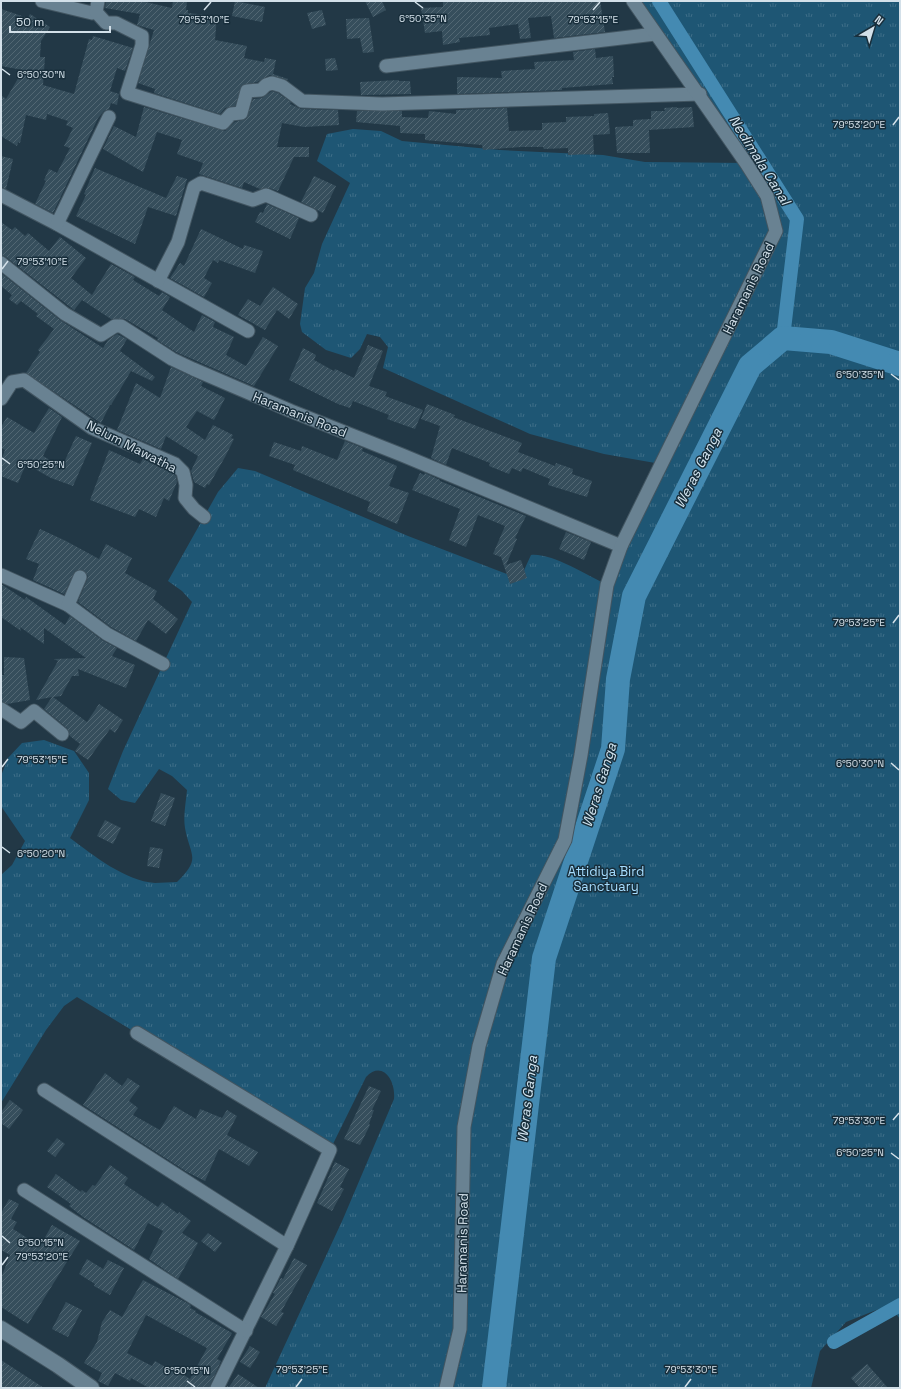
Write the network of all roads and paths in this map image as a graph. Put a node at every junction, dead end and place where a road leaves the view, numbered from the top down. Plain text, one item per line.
1 (42, 1) edge
2 (633, 1) edge
3 (97, 6) edge
4 (655, 34) junction
5 (386, 66) dead end
6 (700, 94) junction
7 (109, 117) dead end
8 (1, 195) edge
9 (311, 215) dead end
10 (57, 224) junction
11 (1, 263) edge
12 (158, 281) junction
13 (248, 331) dead end
14 (1, 399) edge
15 (204, 517) dead end
16 (621, 546) junction
17 (1, 575) edge
18 (80, 577) dead end
19 (68, 605) junction
20 (163, 664) dead end
21 (1, 709) edge
22 (62, 734) dead end
23 (137, 1032) dead end
24 (44, 1090) dead end
25 (24, 1190) dead end
26 (287, 1246) junction
27 (1, 1329) edge
28 (246, 1331) junction
29 (91, 1388) edge
30 (216, 1388) edge
31 (446, 1388) edge

1 - 3 street
2 - 4 street, Haramanis Road
3 - 6 street
4 - 5 street
4 - 6 street, Haramanis Road
6 - 16 street, Haramanis Road
7 - 10 street
8 - 10 street
9 - 12 street
10 - 12 street
11 - 16 street, Haramanis Road
12 - 13 street
14 - 15 street, Nelum Mawatha
16 - 31 street, Haramanis Road
17 - 19 street
18 - 19 street
19 - 20 street
21 - 22 street
23 - 26 street
24 - 26 street
25 - 28 street
26 - 28 street
27 - 29 street
28 - 30 street

